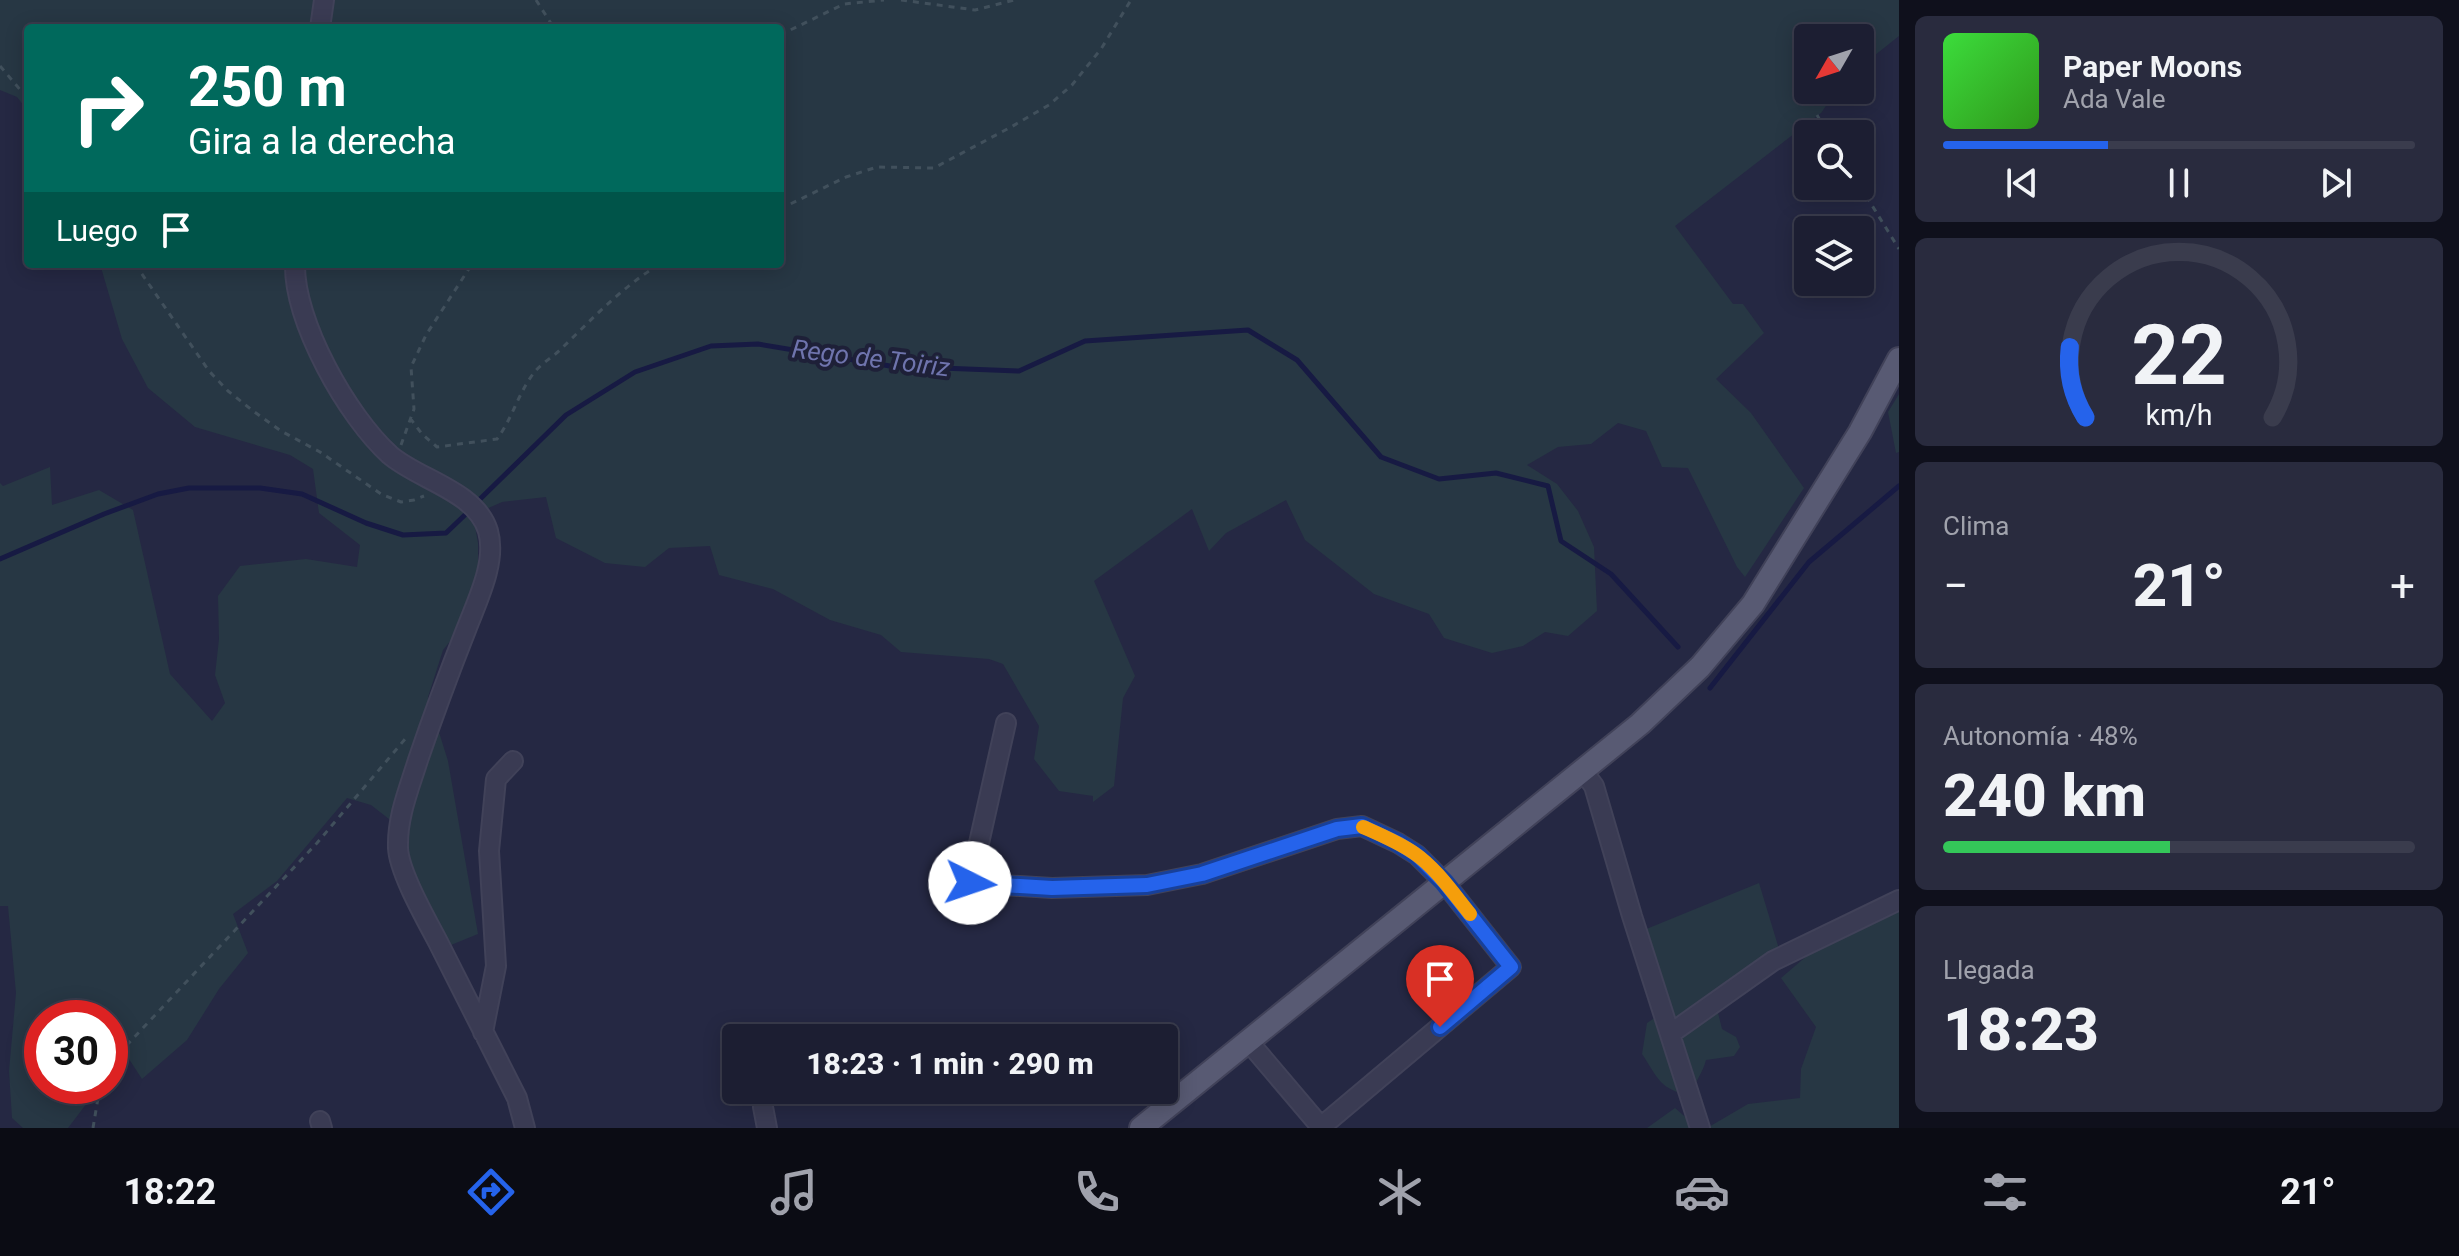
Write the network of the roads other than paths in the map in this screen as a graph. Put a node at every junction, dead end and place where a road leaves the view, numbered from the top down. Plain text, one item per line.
1 (324, 0) edge
2 (321, 24) edge
3 (295, 268) edge
4 (1899, 359) edge
5 (1006, 723) dead end
6 (513, 761) dead end
7 (1582, 770) junction
8 (1444, 882) junction
9 (1899, 900) edge
10 (483, 1032) junction
11 (1670, 1034) junction
12 (1248, 1041) junction
13 (763, 1107) dead end
14 (525, 1128) edge
15 (767, 1128) edge
16 (1141, 1128) edge
17 (1700, 1128) edge

1 - 2 street
3 - 10 street
4 - 7 main road
5 - 8 street
6 - 10 street
7 - 8 main road
7 - 11 street
8 - 12 main road
8 - 12 street
9 - 11 street
10 - 14 street
11 - 17 street
12 - 16 main road
13 - 15 street

